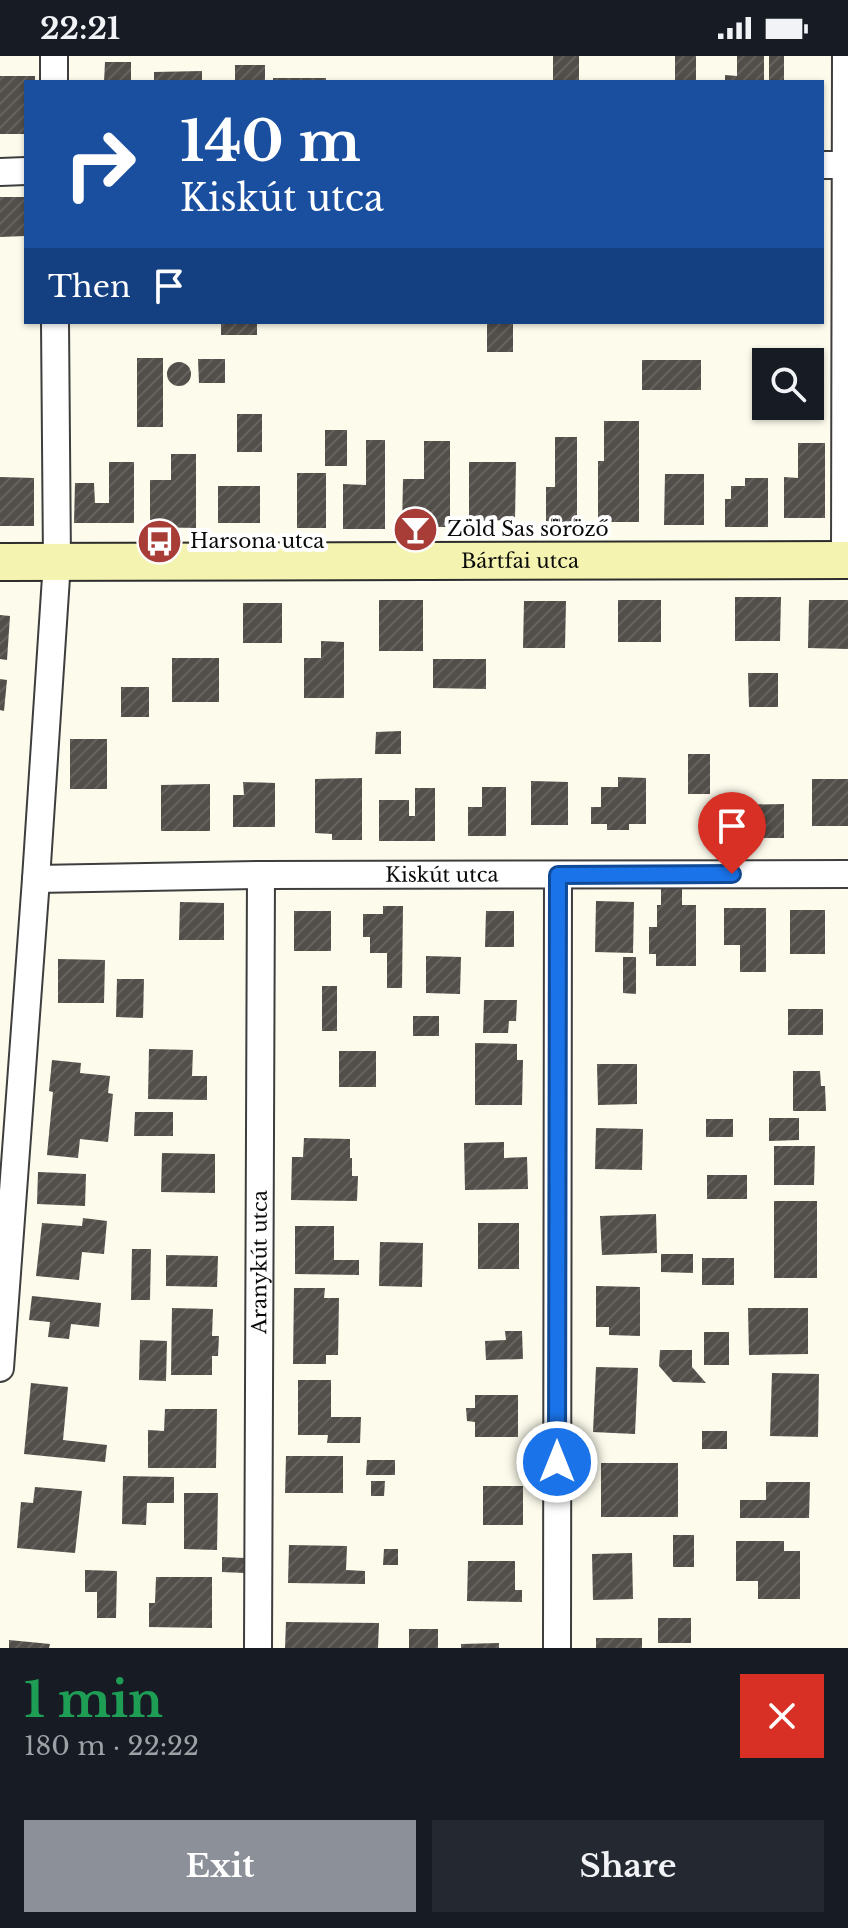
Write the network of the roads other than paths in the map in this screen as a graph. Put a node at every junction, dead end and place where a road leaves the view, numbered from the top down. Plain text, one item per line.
1 (54, 56) edge
2 (846, 56) edge
3 (54, 80) edge
4 (839, 165) edge
5 (24, 171) edge
6 (0, 172) edge
7 (55, 324) edge
8 (847, 560) edge
9 (0, 562) edge
10 (57, 562) junction
11 (848, 874) edge
12 (261, 875) junction
13 (558, 875) junction
14 (36, 879) junction
15 (0, 1368) edge
16 (258, 1648) edge
17 (557, 1648) edge

1 - 3 street
2 - 4 street
4 - 8 street
5 - 6 street
7 - 10 street
8 - 10 street, Bártfai utca
9 - 10 street, Bártfai utca
10 - 14 street
11 - 13 street, Kiskút utca
12 - 13 street, Kiskút utca
12 - 14 street, Kiskút utca
12 - 16 street, Aranykút utca
13 - 17 street
14 - 15 street

